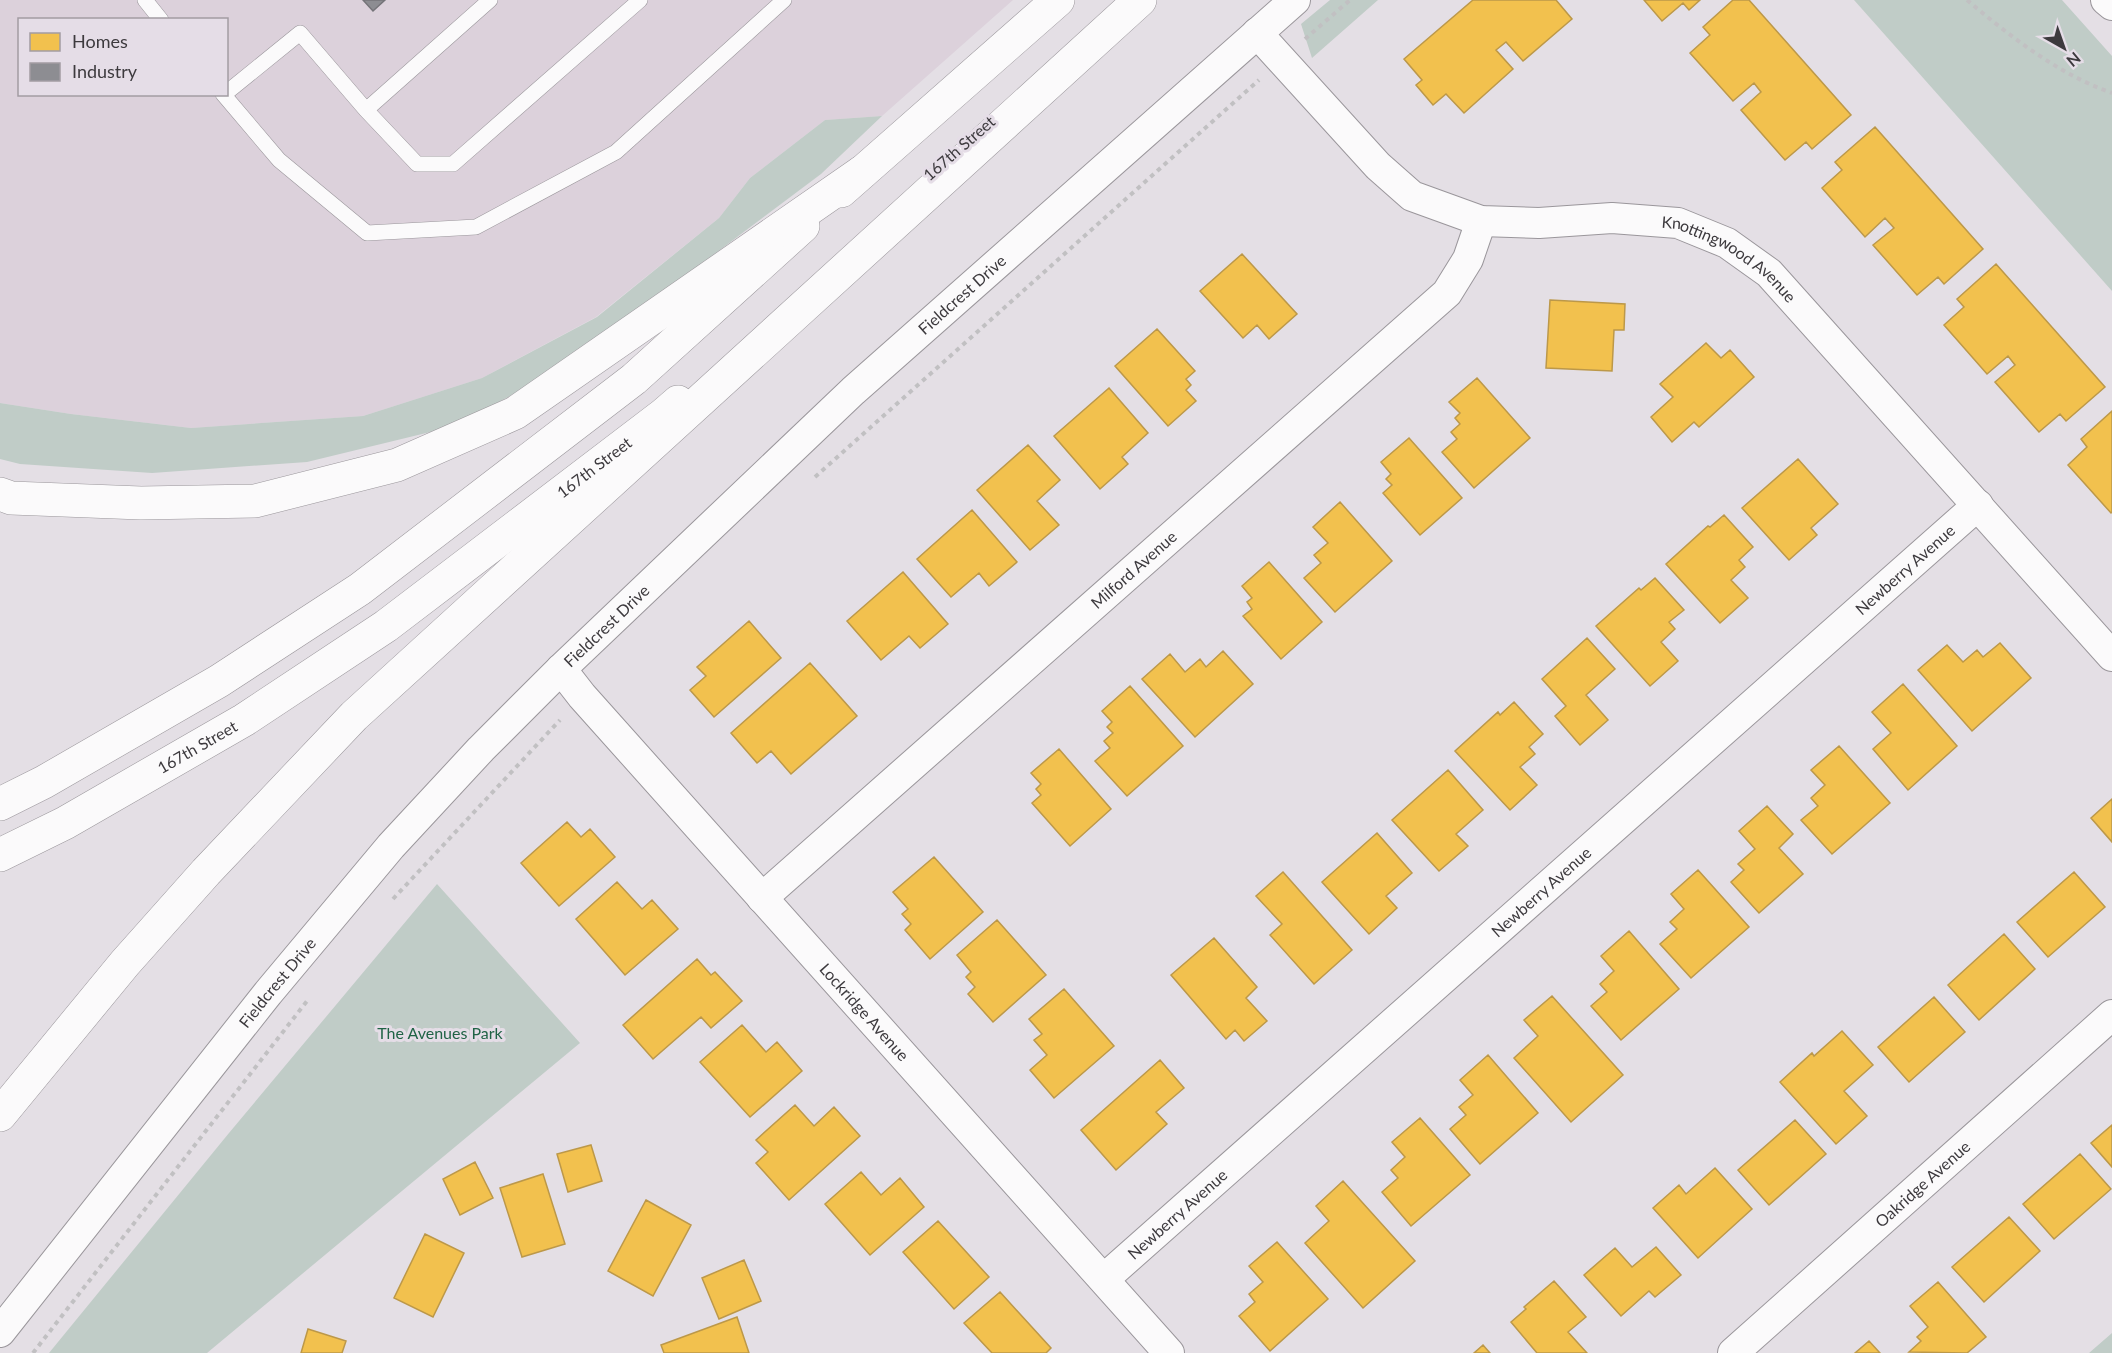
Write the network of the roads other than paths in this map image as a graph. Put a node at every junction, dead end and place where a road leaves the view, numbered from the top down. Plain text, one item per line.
1 (145, 0) edge
2 (490, 0) edge
3 (640, 0) edge
4 (784, 0) edge
5 (1128, 0) edge
6 (1140, 0) edge
7 (1295, 0) edge
8 (2106, 0) edge
9 (2112, 5) edge
10 (1043, 7) edge
11 (159, 18) edge
12 (1257, 33) junction
13 (228, 92) edge
14 (227, 96) edge
15 (366, 110) junction
16 (862, 172) junction
17 (1481, 221) junction
18 (0, 494) edge
19 (1978, 504) junction
20 (2112, 656) edge
21 (561, 669) junction
22 (0, 804) edge
23 (0, 855) edge
24 (762, 898) junction
25 (2112, 1015) edge
26 (0, 1115) edge
27 (1104, 1279) junction
28 (0, 1332) edge
29 (1169, 1353) edge
30 (1733, 1353) edge

1 - 11 lane
2 - 15 lane
3 - 15 lane
4 - 14 lane
5 - 23 main road, 167th Street
6 - 26 main road
7 - 12 street, Fieldcrest Drive
8 - 9 street
10 - 16 main road
12 - 17 street, Knottingwood Avenue
12 - 21 street, Fieldcrest Drive
13 - 15 lane
16 - 18 main road
16 - 22 main road
17 - 19 street, Knottingwood Avenue
17 - 24 street, Milford Avenue
19 - 20 street, Knottingwood Avenue
19 - 27 street, Newberry Avenue
21 - 24 street, Lockridge Avenue
21 - 28 street, Fieldcrest Drive
24 - 27 street, Lockridge Avenue
25 - 30 street, Oakridge Avenue
27 - 29 street, Lockridge Avenue

